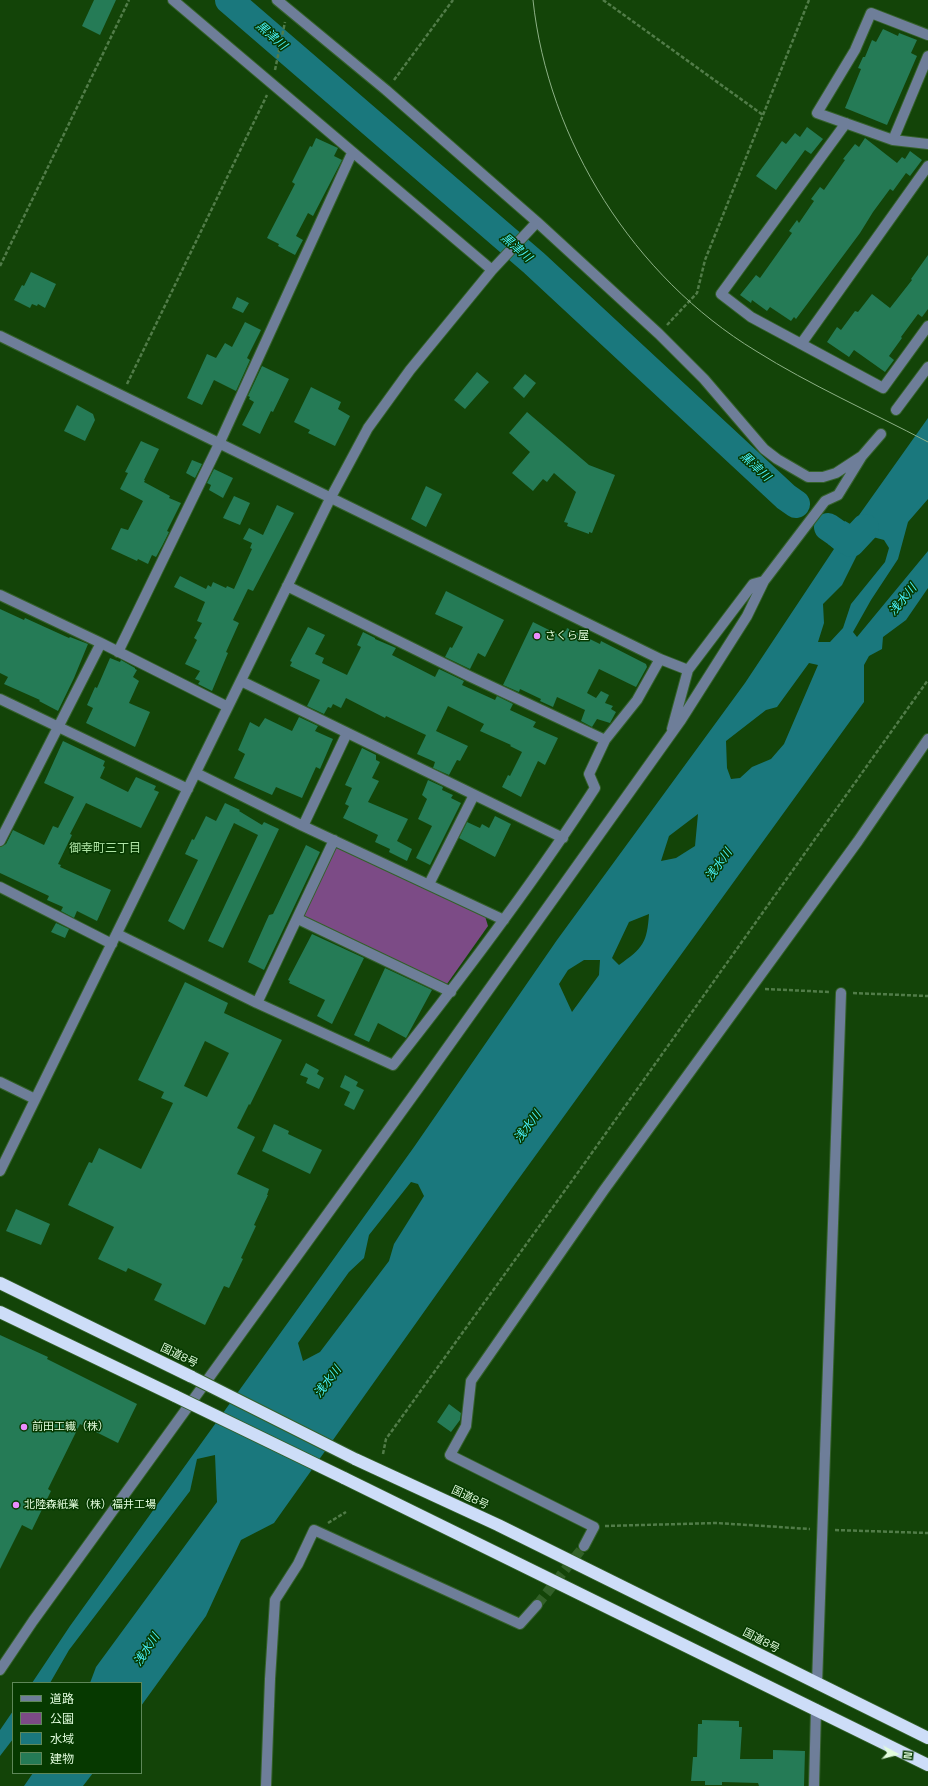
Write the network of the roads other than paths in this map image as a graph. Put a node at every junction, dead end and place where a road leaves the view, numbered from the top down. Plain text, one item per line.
1 (173, 0) edge
2 (277, 0) edge
3 (928, 35) edge
4 (928, 56) edge
5 (846, 123) junction
6 (893, 140) junction
7 (928, 144) edge
8 (352, 153) junction
9 (928, 166) edge
10 (537, 222) junction
11 (492, 270) junction
12 (928, 326) edge
13 (0, 336) edge
14 (801, 344) junction
15 (928, 367) edge
16 (896, 410) dead end
17 (880, 434) dead end
18 (219, 444) junction
19 (862, 456) junction
20 (331, 498) junction
21 (764, 581) junction
22 (287, 586) junction
23 (0, 595) edge
24 (101, 643) junction
25 (118, 652) junction
26 (660, 659) junction
27 (688, 670) junction
28 (241, 681) junction
29 (0, 699) edge
30 (228, 707) junction
31 (58, 728) junction
32 (347, 733) junction
33 (671, 735) junction
34 (928, 739) edge
35 (605, 740) junction
36 (196, 773) junction
37 (188, 788) junction
38 (474, 795) junction
39 (303, 826) junction
40 (563, 838) junction
41 (334, 840) junction
42 (0, 841) edge
43 (429, 884) junction
44 (0, 887) edge
45 (298, 919) junction
46 (504, 920) junction
47 (116, 934) junction
48 (112, 944) junction
49 (451, 992) junction
50 (841, 993) dead end
51 (257, 1002) junction
52 (0, 1082) edge
53 (35, 1099) junction
54 (0, 1171) edge
55 (0, 1283) edge
56 (0, 1312) edge
57 (584, 1546) tunnel mouth
58 (537, 1605) tunnel mouth
59 (0, 1670) edge
60 (817, 1684) junction
61 (816, 1709) junction
62 (928, 1738) edge
63 (928, 1765) edge
64 (266, 1786) edge
65 (814, 1786) edge

1 - 8 street
2 - 10 street
3 - 5 street
4 - 6 street
5 - 6 street
5 - 14 street
6 - 7 street
8 - 11 street
8 - 18 street
9 - 14 street
10 - 11 street
10 - 19 street
11 - 20 street
12 - 14 street
13 - 18 street
15 - 16 street
17 - 19 street
18 - 20 street
18 - 25 street
19 - 21 street
20 - 22 street
20 - 26 street
21 - 27 street
21 - 33 street
22 - 28 street
22 - 35 street
23 - 24 street
24 - 25 street
24 - 31 street
25 - 30 street
26 - 27 street
26 - 35 street
27 - 33 street
28 - 30 street
28 - 32 street
29 - 31 street
30 - 36 street
31 - 37 street
31 - 42 street
32 - 38 street
32 - 39 street
33 - 59 street
34 - 57 street
35 - 40 street
36 - 37 street
36 - 39 street
37 - 47 street
38 - 40 street
38 - 43 street
39 - 41 street
40 - 46 street
41 - 43 street
41 - 45 street
43 - 46 street
44 - 48 street
45 - 49 street
45 - 51 street
46 - 49 street
47 - 48 street
47 - 51 street
48 - 53 street
49 - 51 street
50 - 60 street
52 - 53 street
53 - 54 street
55 - 60 highway, 国道8号, bridge
56 - 61 highway, bridge
58 - 64 street
60 - 62 highway, 国道8号
61 - 63 highway
61 - 65 street

